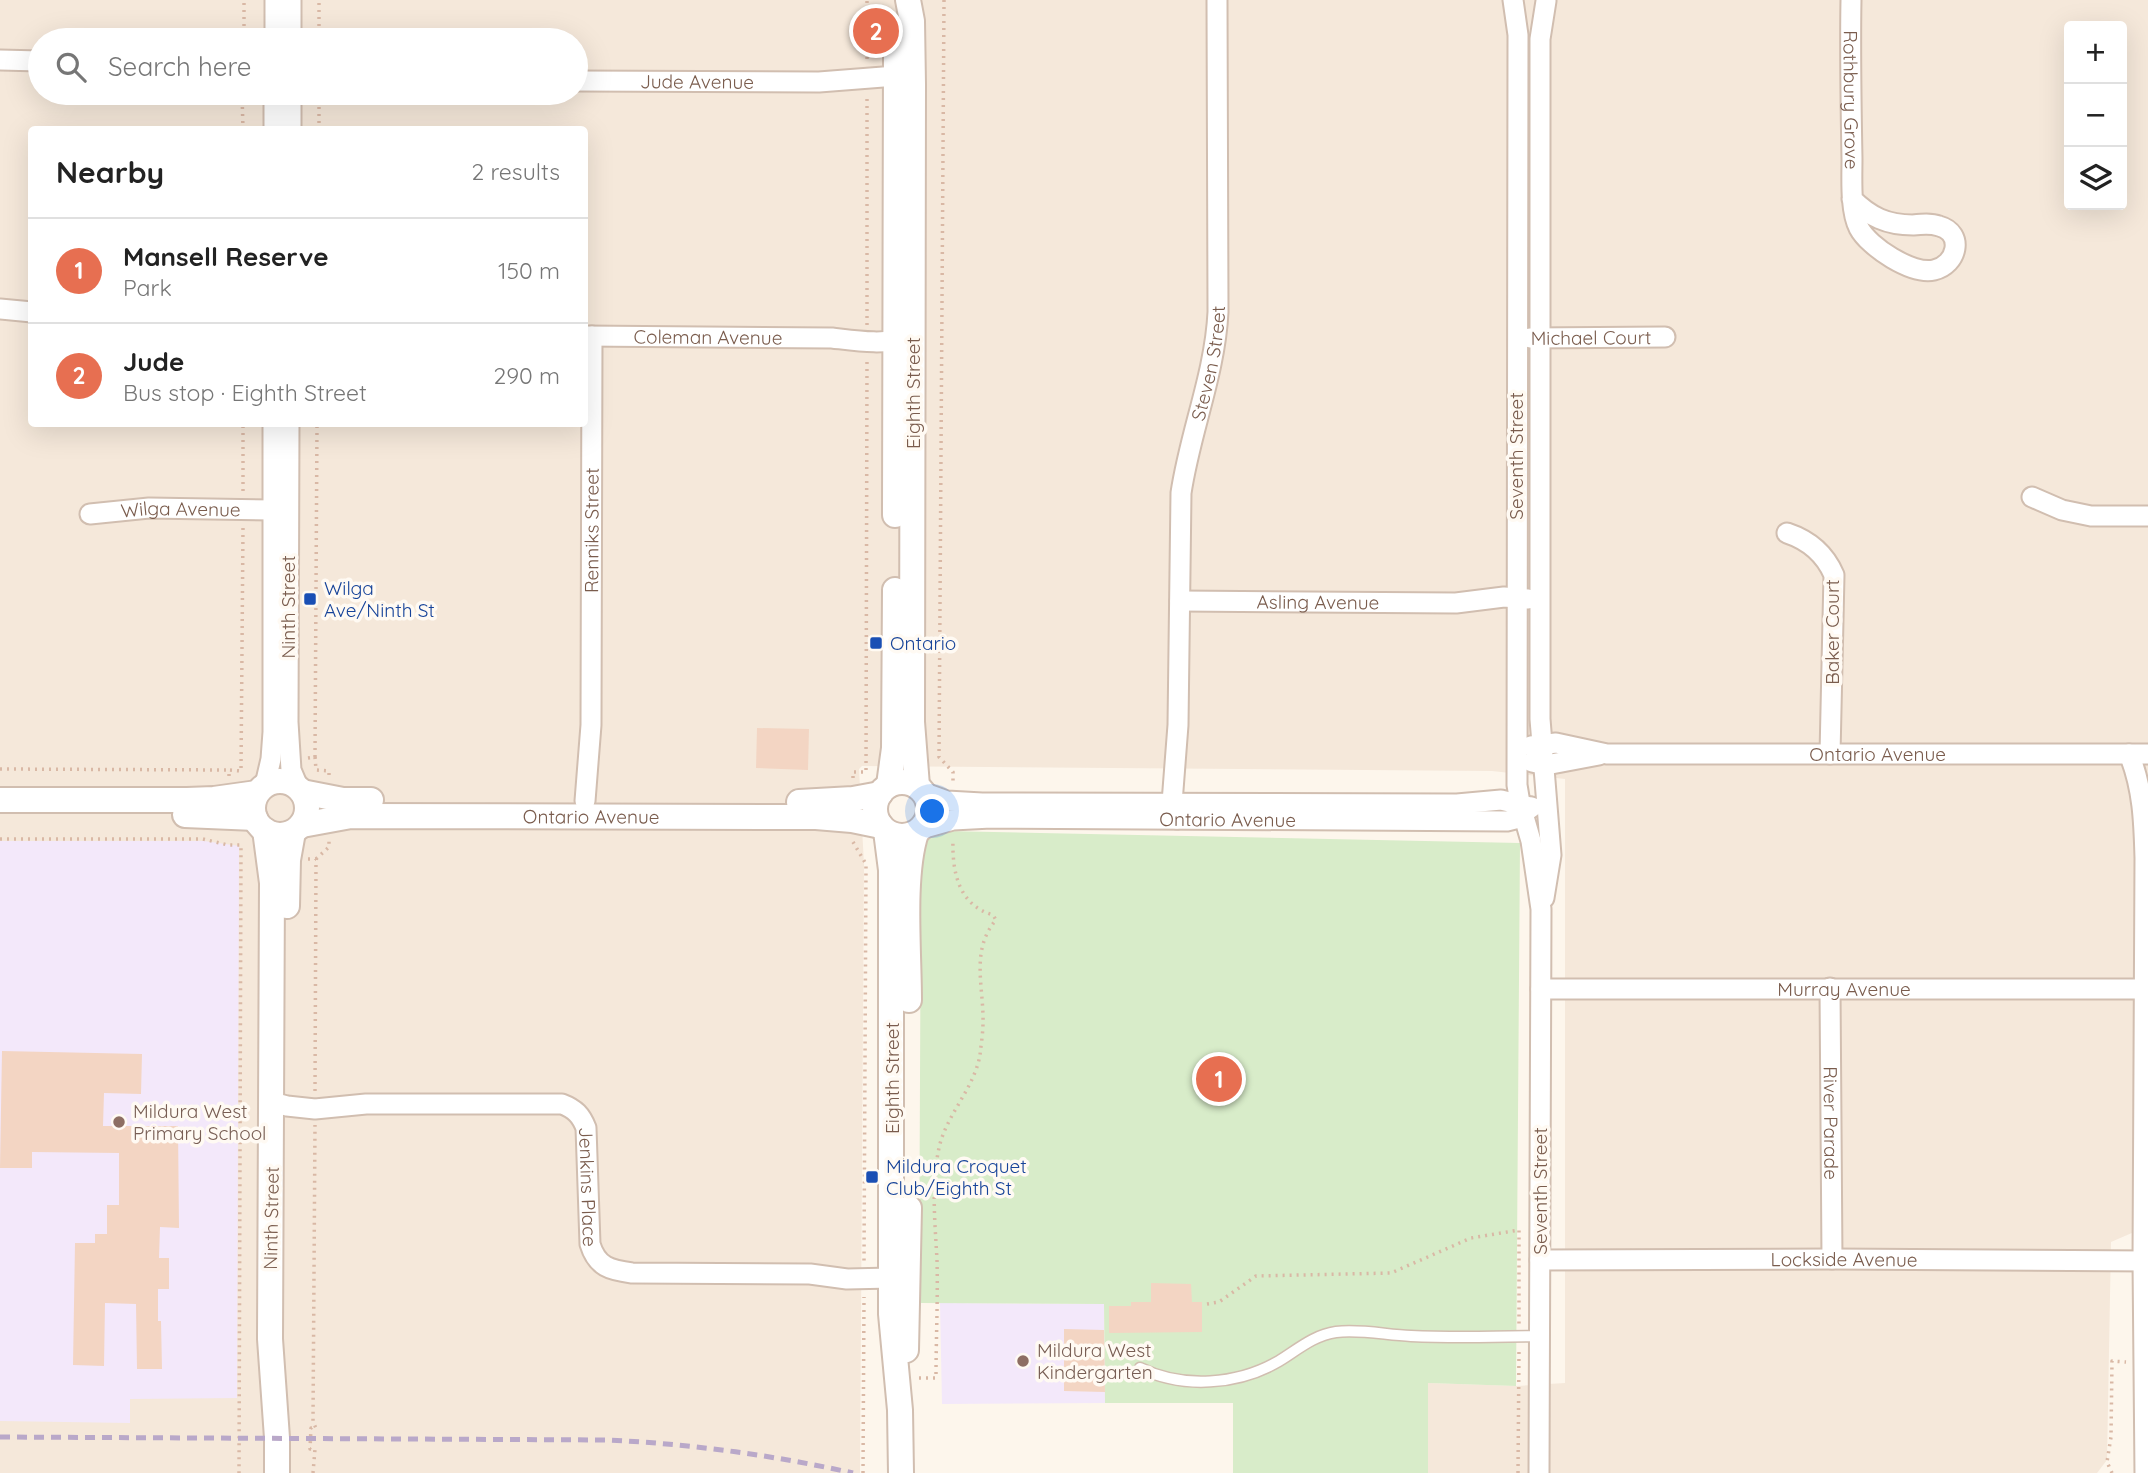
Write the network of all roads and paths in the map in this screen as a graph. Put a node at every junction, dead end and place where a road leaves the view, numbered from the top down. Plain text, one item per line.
1 (244, 0) edge
2 (275, 0) edge
3 (290, 0) edge
4 (319, 0) edge
5 (867, 0) edge
6 (902, 0) edge
7 (908, 0) edge
8 (944, 0) edge
9 (1217, 0) edge
10 (1514, 0) edge
11 (1851, 0) edge
12 (1546, 1) edge
13 (244, 28) edge
14 (275, 28) edge
15 (291, 28) edge
16 (319, 28) edge
17 (0, 60) edge
18 (28, 61) edge
19 (588, 81) edge
20 (867, 82) junction
21 (901, 84) junction
22 (243, 105) edge
23 (274, 105) edge
24 (291, 105) edge
25 (318, 105) edge
26 (243, 126) edge
27 (274, 126) edge
28 (291, 126) edge
29 (318, 126) edge
30 (1853, 199) junction
31 (0, 309) edge
32 (28, 312) edge
33 (588, 336) edge
34 (867, 337) junction
35 (901, 337) junction
36 (1665, 337) dead end
37 (1517, 338) junction
38 (1540, 338) junction
39 (243, 427) edge
40 (273, 427) edge
41 (289, 427) edge
42 (317, 427) edge
43 (2032, 498) dead end
44 (243, 508) junction
45 (272, 510) junction
46 (90, 514) dead end
47 (2148, 516) edge
48 (1787, 533) dead end
49 (1180, 601) junction
50 (1516, 603) junction
51 (1540, 603) junction
52 (1541, 744) junction
53 (1516, 752) junction
54 (1607, 754) junction
55 (1830, 754) junction
56 (2139, 754) edge
57 (241, 759) junction
58 (280, 759) junction
59 (1543, 764) junction
60 (0, 769) edge
61 (229, 770) dead end
62 (241, 771) dead end
63 (261, 789) junction
64 (884, 789) junction
65 (921, 789) junction
66 (301, 790) junction
67 (1545, 790) junction
68 (0, 800) edge
69 (591, 801) junction
70 (1178, 808) junction
71 (1525, 808) junction
72 (852, 809) junction
73 (953, 811) junction
74 (0, 815) edge
75 (1549, 822) junction
76 (260, 824) junction
77 (297, 828) junction
78 (884, 828) junction
79 (918, 831) junction
80 (0, 839) edge
81 (288, 860) junction
82 (1541, 909) junction
83 (1830, 988) junction
84 (1541, 989) junction
85 (2146, 989) edge
86 (282, 1103) junction
87 (315, 1104) junction
88 (1832, 1259) junction
89 (1540, 1260) junction
90 (2145, 1261) edge
91 (891, 1273) junction
92 (864, 1274) junction
93 (937, 1292) dead end
94 (1208, 1304) dead end
95 (1519, 1336) junction
96 (1539, 1336) junction
97 (2143, 1363) junction
98 (1140, 1368) dead end
99 (900, 1410) junction
100 (2145, 1410) edge
101 (239, 1473) edge
102 (277, 1473) edge
103 (313, 1473) edge
104 (863, 1473) edge
105 (901, 1473) edge
106 (1518, 1473) edge
107 (1539, 1473) edge
108 (2112, 1473) edge
109 (2145, 1473) edge

1 - 13 path
2 - 14 street
3 - 15 street
4 - 16 path
5 - 20 path
6 - 21 street, Eighth Street
7 - 21 street, Eighth Street
8 - 73 path
9 - 49 street, Steven Street
10 - 12 street
10 - 37 street, Seventh Street
11 - 30 street, Rothbury Grove
12 - 38 street, Seventh Street
17 - 18 street
19 - 20 street, Jude Avenue
20 - 21 street, Jude Avenue
20 - 34 path
21 - 35 street, Eighth Street
22 - 26 path
23 - 27 street
24 - 28 street
25 - 29 path
30 - 30 street, Rothbury Grove
31 - 32 street
33 - 34 street, Coleman Avenue
33 - 69 street, Renniks Street
34 - 35 street, Coleman Avenue
34 - 72 path
35 - 64 street, Eighth Street
35 - 65 street, Eighth Street
36 - 38 street, Michael Court
37 - 38 street, Michael Court
37 - 50 street, Seventh Street
38 - 51 street, Seventh Street
39 - 44 path
40 - 45 street, Ninth Street
41 - 58 street, Ninth Street
42 - 58 path
43 - 47 street
44 - 45 street, Wilga Avenue
44 - 46 street, Wilga Avenue
44 - 57 path
45 - 58 street, Ninth Street
48 - 55 street, Baker Court
49 - 50 street, Asling Avenue
49 - 70 street, Steven Street
50 - 51 street, Asling Avenue
50 - 53 street, Seventh Street
51 - 52 street, Seventh Street
52 - 53 street, Ontario Avenue
52 - 54 street, Ontario Avenue
52 - 59 street, Seventh Street
53 - 59 street
53 - 71 street, Seventh Street
54 - 55 street, Ontario Avenue
54 - 59 street, Ontario Avenue
55 - 56 street, Ontario Avenue
56 - 85 street
57 - 58 path
57 - 62 path
58 - 63 street, Ninth Street
58 - 66 street, Ninth Street
59 - 67 street, Seventh Street
60 - 61 path
63 - 66 street
63 - 68 street
63 - 76 street
64 - 65 street
64 - 72 street, Ontario Avenue
64 - 78 street
65 - 73 street, Ontario Avenue
65 - 79 street
66 - 69 street, Ontario Avenue
66 - 77 street
67 - 71 street
67 - 75 street, Seventh Street
69 - 72 street, Ontario Avenue
70 - 71 street, Ontario Avenue
70 - 73 street, Ontario Avenue
71 - 75 street
71 - 82 street, Seventh Street
72 - 77 street, Ontario Avenue
72 - 78 street, Ontario Avenue
72 - 92 path
73 - 79 street, Ontario Avenue
73 - 93 path
74 - 76 street
75 - 82 street, Seventh Street
76 - 77 street
76 - 86 street, Ninth Street
77 - 81 street, Ninth Street
78 - 79 street
78 - 91 street, Eighth Street
79 - 99 street, Eighth Street
80 - 101 path
81 - 86 street, Ninth Street
81 - 87 path
82 - 84 street, Seventh Street
83 - 84 street, Murray Avenue
83 - 85 street, Murray Avenue
83 - 88 street, River Parade
84 - 89 street, Seventh Street
85 - 90 street
86 - 87 street, Jenkins Place
86 - 102 street, Ninth Street
87 - 92 street, Jenkins Place
87 - 103 path
88 - 89 street, Lockside Avenue
88 - 90 street, Lockside Avenue
89 - 96 street, Seventh Street
90 - 97 street
91 - 92 street, Jenkins Place
91 - 99 street, Eighth Street
92 - 104 path
94 - 95 path
95 - 96 lane
95 - 98 lane
95 - 106 path
96 - 107 street, Seventh Street
97 - 100 street
97 - 108 path
99 - 105 street, Eighth Street
100 - 109 street

